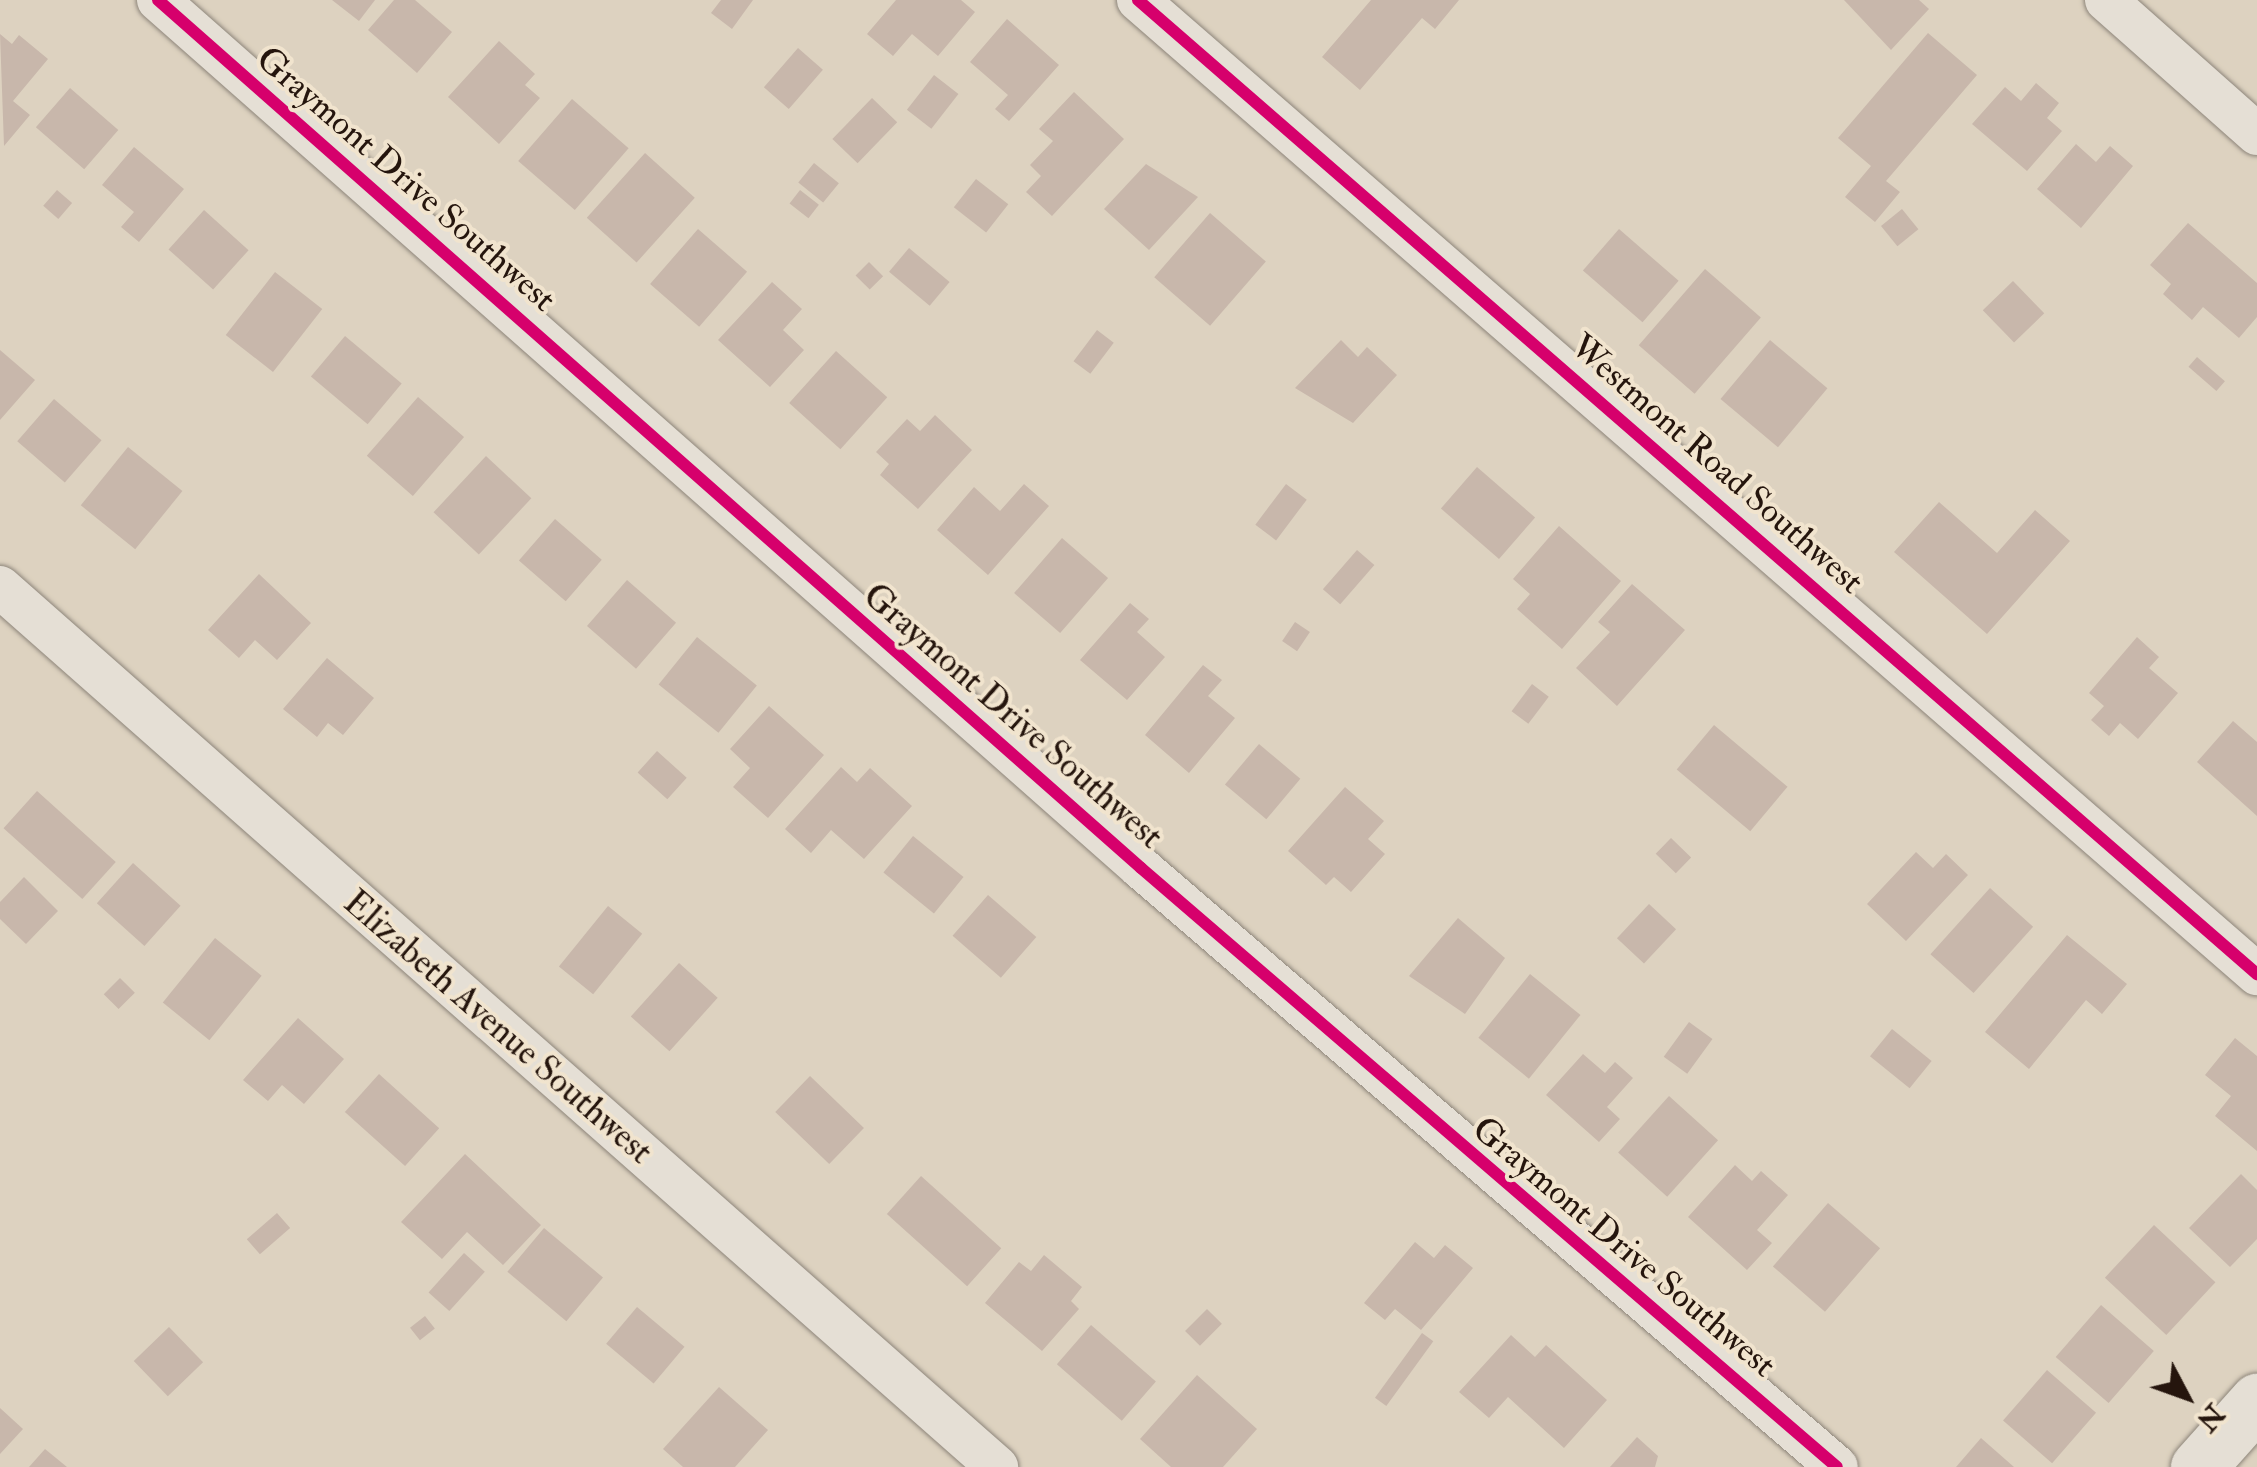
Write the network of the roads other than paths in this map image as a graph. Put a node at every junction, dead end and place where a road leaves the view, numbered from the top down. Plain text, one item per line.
1 (158, 0) edge
2 (1138, 0) edge
3 (2106, 0) edge
4 (2257, 134) edge
5 (0, 587) edge
6 (2257, 974) edge
7 (2257, 1401) edge
8 (997, 1467) edge
9 (1836, 1467) edge
10 (2198, 1467) edge

1 - 9 street, Graymont Drive Southwest
2 - 6 street, Westmont Road Southwest
3 - 4 street
5 - 8 street, Elizabeth Avenue Southwest
7 - 10 street

